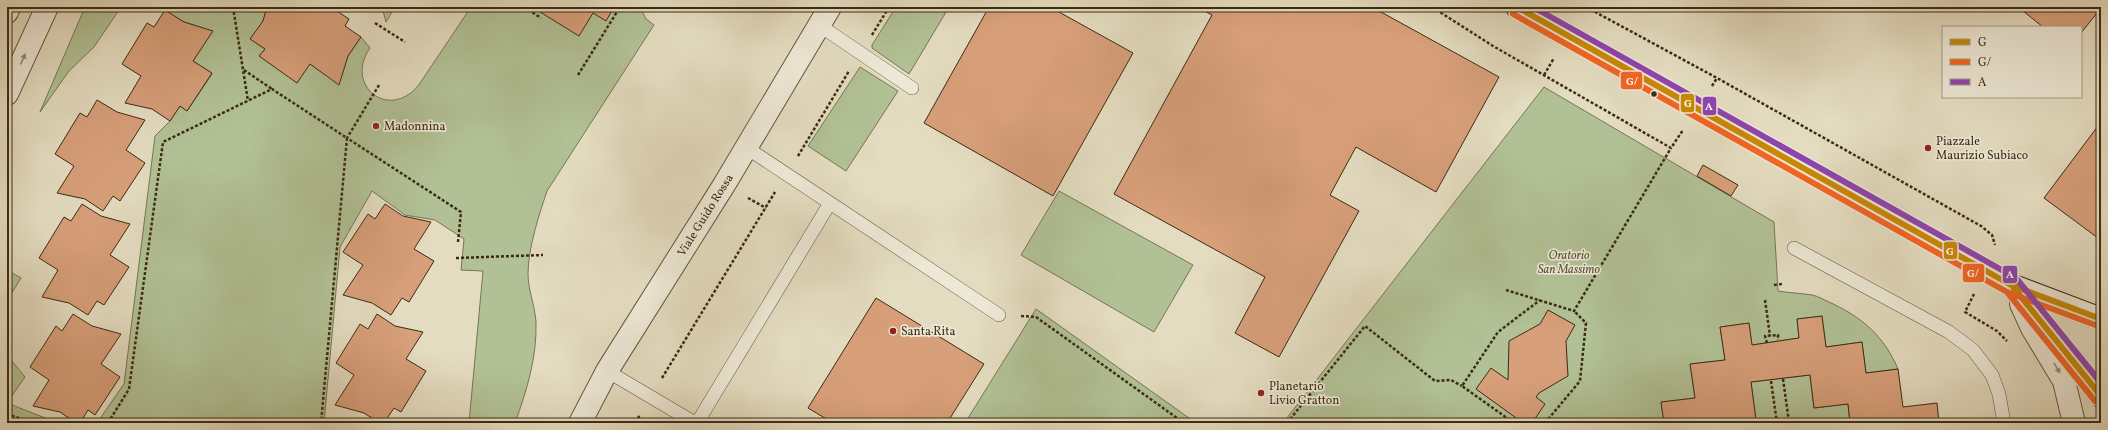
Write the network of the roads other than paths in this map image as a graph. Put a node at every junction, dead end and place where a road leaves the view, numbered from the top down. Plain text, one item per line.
1 (9, 7) edge
2 (47, 7) edge
3 (830, 7) edge
4 (1517, 7) edge
5 (7, 12) edge
6 (819, 25) junction
7 (912, 88) dead end
8 (7, 94) edge
9 (746, 148) junction
10 (830, 203) junction
11 (1794, 248) dead end
12 (2011, 285) junction
13 (999, 315) road end
14 (2101, 319) edge
15 (607, 370) junction
16 (2101, 396) edge
17 (580, 423) edge
18 (696, 423) edge
19 (2004, 423) edge
20 (2074, 423) edge

1 - 5 main road
8 -> 2 main road
3 - 6 main road, Viale Guido Rossa
4 - 12 main road
6 - 7 lane
6 - 9 main road, Viale Guido Rossa
9 - 10 lane
9 - 15 main road, Viale Guido Rossa
10 - 13 lane
10 - 18 lane
11 - 19 lane
12 - 14 main road
12 - 16 main road
12 -> 20 main road
15 - 17 main road, Viale Guido Rossa
15 - 18 lane

